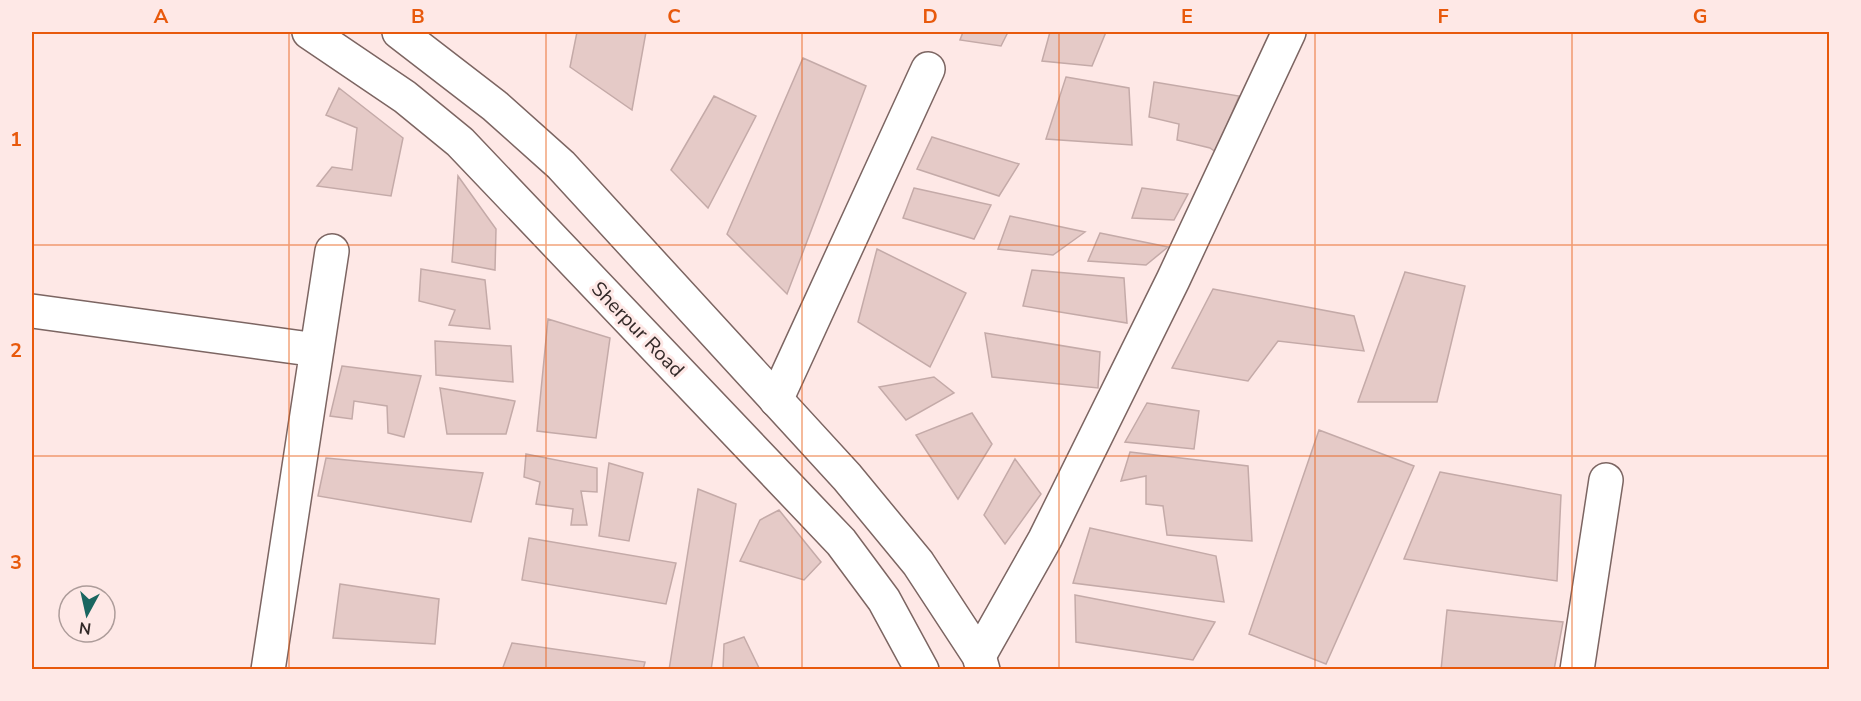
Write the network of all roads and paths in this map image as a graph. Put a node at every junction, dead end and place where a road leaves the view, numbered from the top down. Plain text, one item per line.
1 (309, 32) edge
2 (399, 32) edge
3 (1289, 32) edge
4 (928, 69) dead end
5 (332, 251) dead end
6 (32, 311) edge
7 (316, 350) junction
8 (776, 400) junction
9 (1606, 480) dead end
10 (981, 663) edge
11 (268, 669) edge
12 (922, 669) edge
13 (1577, 669) edge

1 - 12 street, Sherpur Road
2 - 8 street
3 - 10 street
4 - 8 street
5 - 7 street
6 - 7 street
7 - 11 street
8 - 10 street
9 - 13 street

